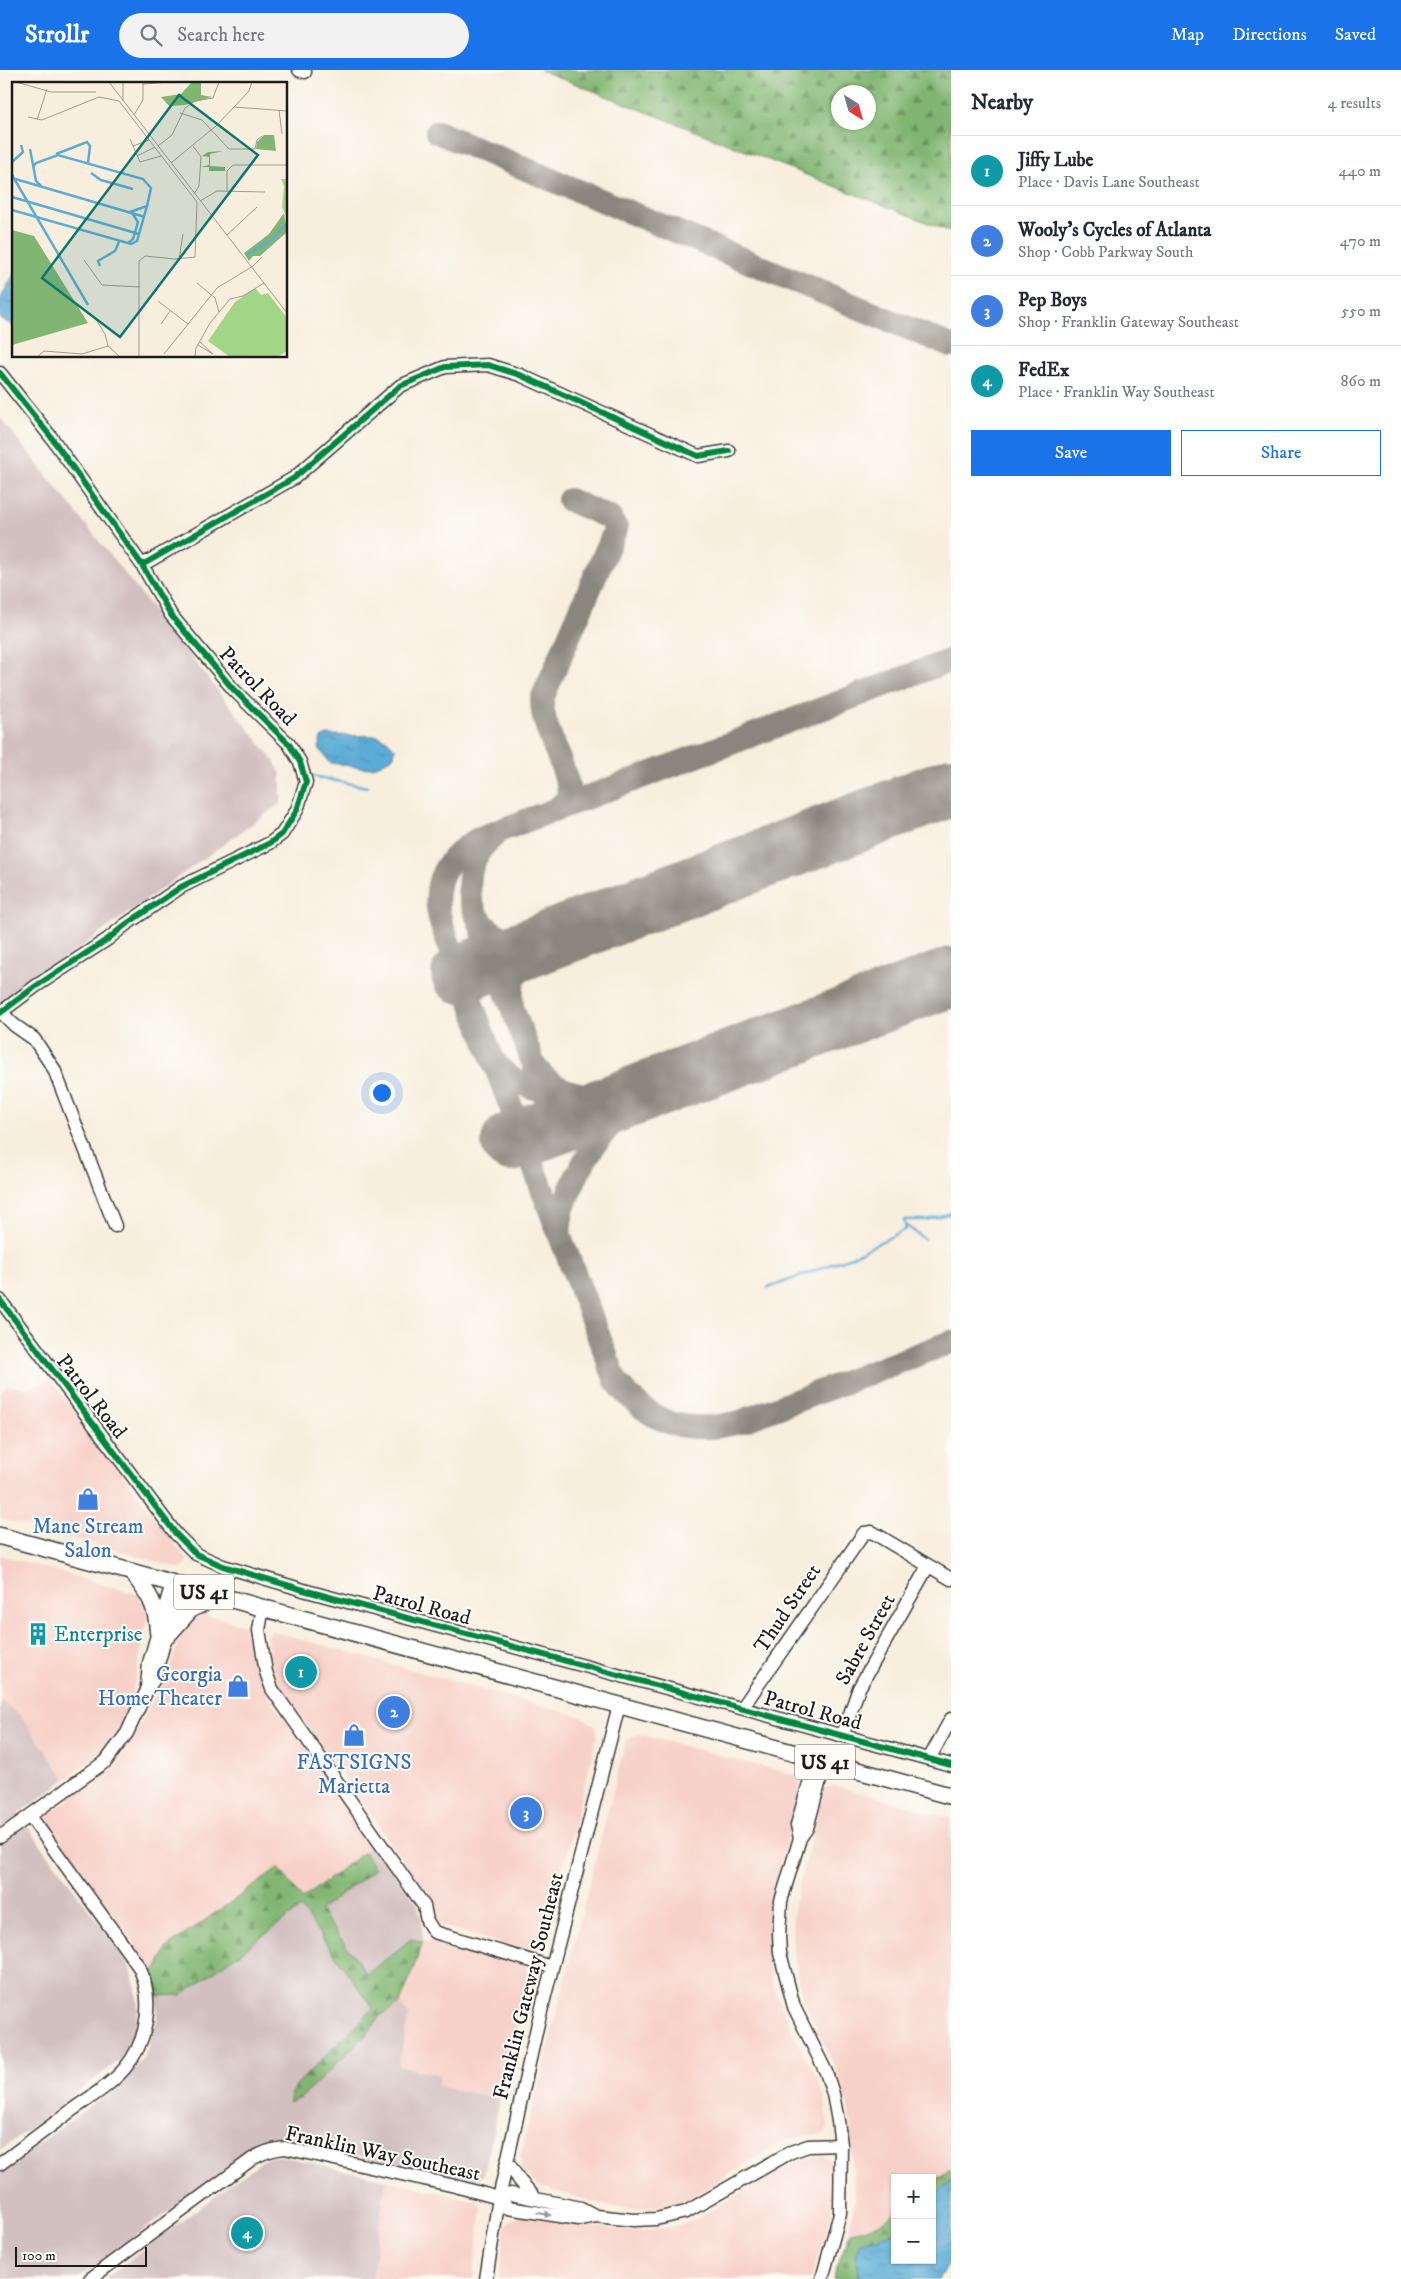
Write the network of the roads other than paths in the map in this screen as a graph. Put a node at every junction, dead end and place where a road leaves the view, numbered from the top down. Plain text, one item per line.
1 (0, 373) edge
2 (729, 451) dead end
3 (142, 565) junction
4 (1, 1013) edge
5 (115, 1226) dead end
6 (0, 1300) edge
7 (0, 1536) edge
8 (928, 1566) junction
9 (132, 1572) junction
10 (951, 1579) edge
11 (176, 1584) junction
12 (218, 1596) junction
13 (263, 1607) junction
14 (162, 1634) junction
15 (620, 1705) junction
16 (742, 1708) junction
17 (951, 1719) edge
18 (842, 1734) junction
19 (929, 1759) junction
20 (820, 1760) junction
21 (951, 1765) edge
22 (951, 1796) edge
23 (30, 1816) junction
24 (0, 1837) edge
25 (552, 1966) junction
26 (841, 2145) junction
27 (507, 2161) junction
28 (0, 2164) edge
29 (499, 2198) junction
30 (536, 2199) junction
31 (596, 2216) junction
32 (90, 2279) edge
33 (486, 2279) edge
34 (822, 2279) edge

1 - 3 street, Patrol Road
2 - 3 street
3 - 4 street, Patrol Road
4 - 5 street
6 - 16 street, Patrol Road
7 - 9 main road, US 41
8 - 10 street
8 - 16 street, Thud Street
8 - 18 street, Sabre Street
9 - 11 main road, US 41
9 - 14 main road
11 - 12 main road, US 41
11 - 14 street
12 - 13 main road, US 41
12 - 14 main road
13 - 15 main road, US 41
13 - 25 street
14 - 23 street
15 - 20 main road, US 41
15 - 25 street, Franklin Gateway Southeast
16 - 18 street, Patrol Road
17 - 19 street
18 - 19 street, Patrol Road
19 - 21 street, Patrol Road
20 - 22 main road, US 41
20 - 26 street
23 - 24 street
23 - 28 street
25 - 27 street, Franklin Gateway Southeast
26 - 31 street
26 - 34 street
27 - 29 street, Franklin Gateway Southeast
27 - 30 street
29 - 30 street
29 -> 31 street
29 - 32 street, Franklin Way Southeast
29 - 33 street, Franklin Gateway Southeast
30 - 31 street

